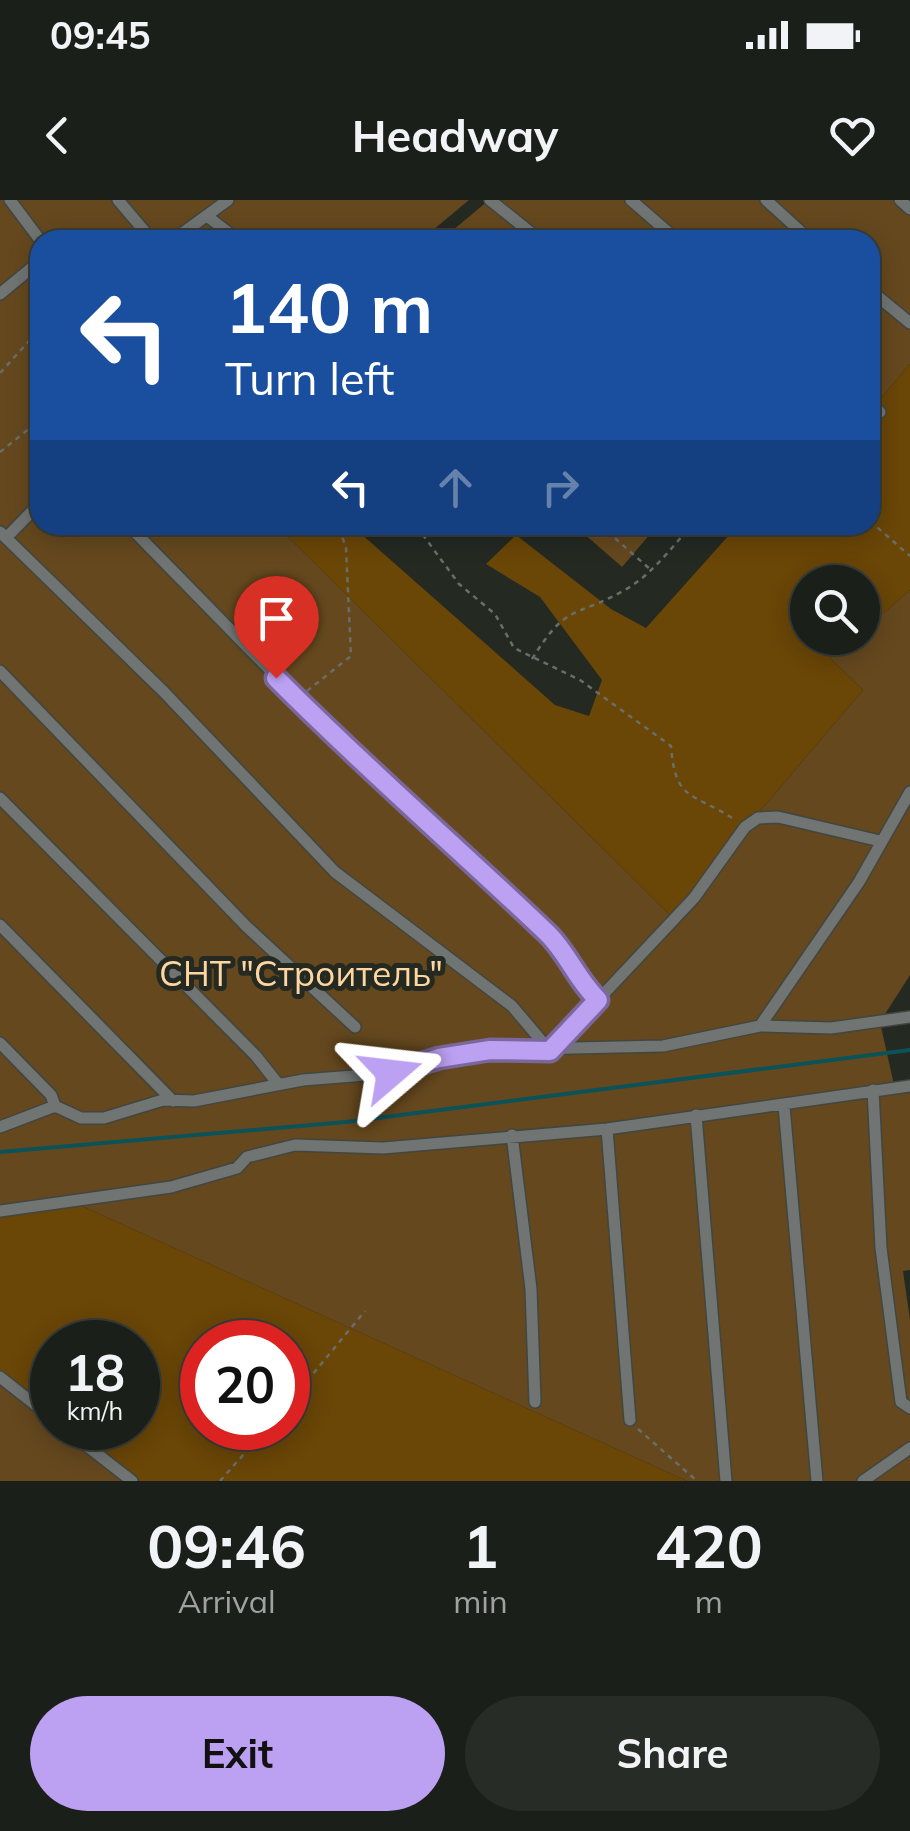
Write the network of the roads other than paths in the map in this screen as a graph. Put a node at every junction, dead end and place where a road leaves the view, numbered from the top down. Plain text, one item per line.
1 (10, 200) edge
2 (118, 200) edge
3 (228, 200) edge
4 (490, 200) edge
5 (631, 200) edge
6 (766, 200) edge
7 (900, 200) edge
8 (910, 209) edge
9 (207, 216) junction
10 (32, 230) edge
11 (144, 230) edge
12 (188, 230) edge
13 (225, 230) edge
14 (528, 230) edge
15 (665, 230) edge
16 (799, 230) edge
17 (30, 269) edge
18 (0, 294) edge
19 (880, 298) edge
20 (910, 324) edge
21 (30, 512) edge
22 (3, 535) edge
23 (138, 535) edge
24 (0, 672) edge
25 (910, 792) edge
26 (0, 798) edge
27 (880, 841) junction
28 (0, 925) edge
29 (598, 1000) junction
30 (910, 1017) edge
31 (760, 1026) junction
32 (355, 1027) dead end
33 (0, 1043) edge
34 (550, 1051) junction
35 (278, 1084) junction
36 (910, 1086) edge
37 (873, 1090) junction
38 (174, 1100) junction
39 (56, 1106) junction
40 (784, 1106) junction
41 (696, 1115) junction
42 (0, 1127) edge
43 (607, 1129) junction
44 (512, 1135) junction
45 (0, 1210) edge
46 (0, 1376) edge
47 (30, 1400) edge
48 (535, 1402) dead end
49 (910, 1408) edge
50 (630, 1420) road end
51 (910, 1448) edge
52 (92, 1450) edge
53 (132, 1481) edge
54 (726, 1481) edge
55 (817, 1481) edge
56 (863, 1481) edge

1 - 10 lane
2 - 11 lane
3 - 9 lane
4 - 14 lane
5 - 15 lane
6 - 16 lane
7 - 8 lane
9 - 12 lane
9 - 13 lane
17 - 18 lane
19 - 20 lane
21 - 22 lane
22 - 34 lane
23 - 29 lane
24 - 32 lane
25 - 27 lane
26 - 35 lane
27 - 29 lane
27 - 31 lane
28 - 38 lane
29 - 34 lane
30 - 31 lane
31 - 34 lane
33 - 39 lane
34 - 35 lane
35 - 38 lane
36 - 37 lane
37 - 40 lane
37 - 49 lane
38 - 39 lane
39 - 42 lane
40 - 41 lane
40 - 55 lane
41 - 43 lane
41 - 54 lane
43 - 44 lane
43 - 50 lane
44 - 45 lane
44 - 48 lane
46 - 47 lane
51 - 56 lane
52 - 53 lane

